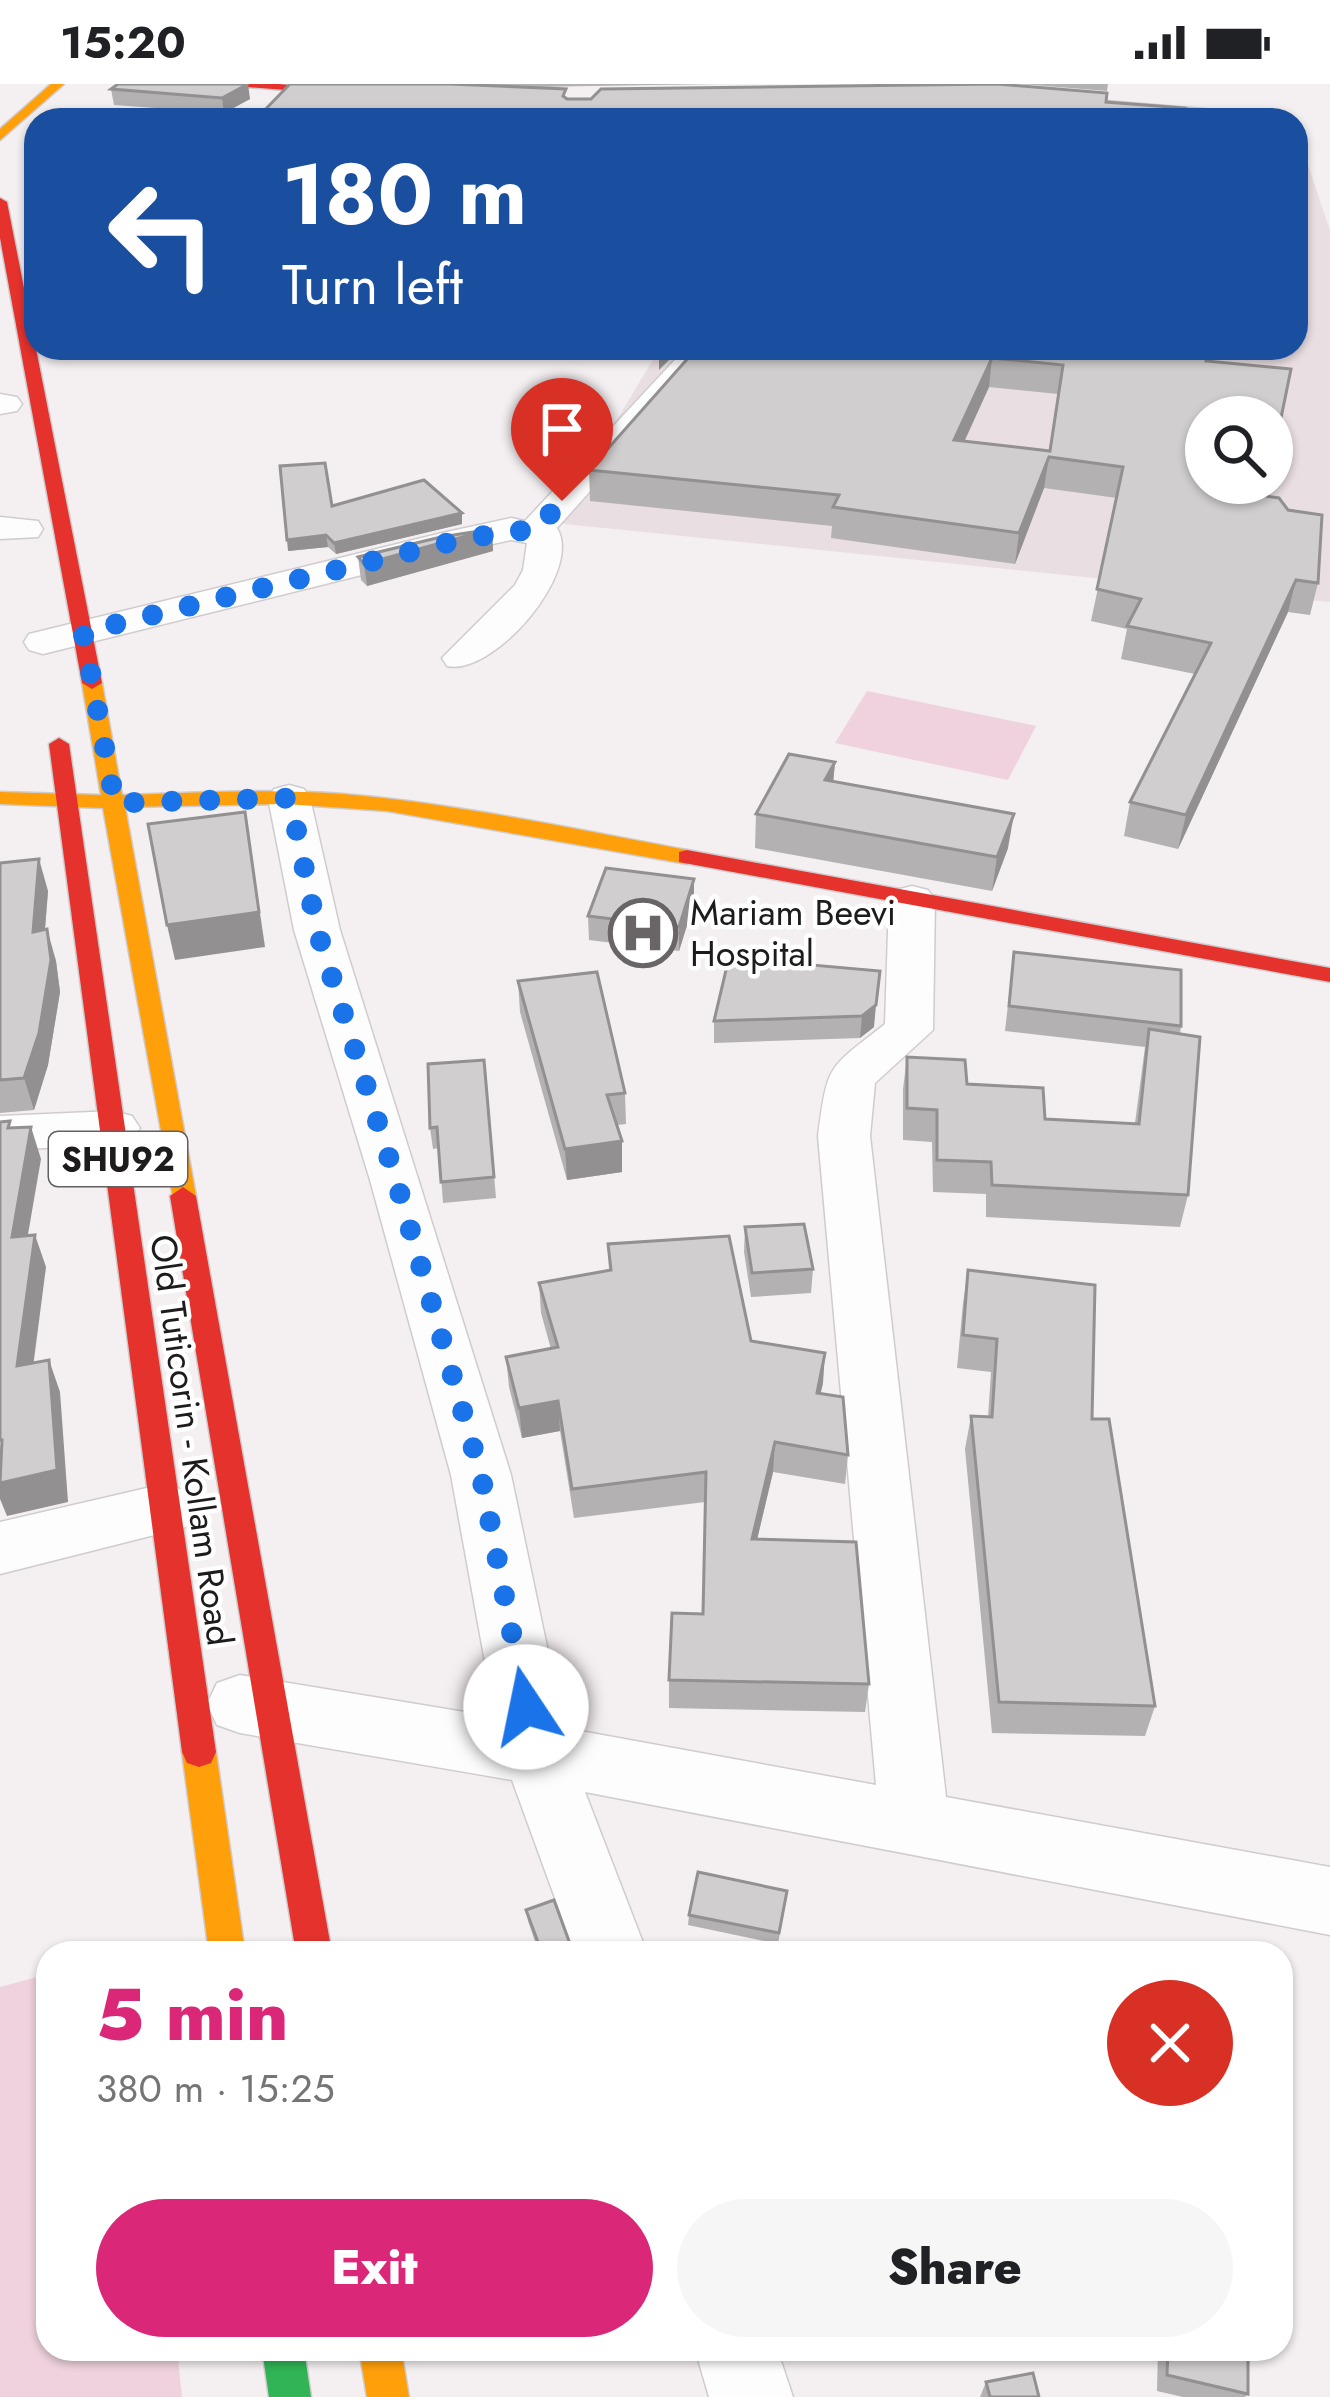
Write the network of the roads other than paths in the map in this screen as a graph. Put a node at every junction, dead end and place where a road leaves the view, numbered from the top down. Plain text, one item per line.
1 (58, 84) edge
2 (216, 84) edge
3 (404, 94) edge
4 (1057, 100) edge
5 (31, 108) edge
6 (1130, 108) edge
7 (24, 114) edge
8 (0, 136) edge
9 (0, 202) edge
10 (24, 326) edge
11 (30, 360) edge
12 (692, 360) edge
13 (0, 367) edge
14 (5, 411) edge
15 (534, 532) junction
16 (83, 632) junction
17 (43, 642) dead end
18 (460, 658) dead end
19 (54, 711) dead end
20 (0, 798) edge
21 (290, 798) junction
22 (115, 803) junction
23 (69, 804) junction
24 (0, 824) edge
25 (912, 900) junction
26 (1330, 975) edge
27 (114, 1128) junction
28 (0, 1132) edge
29 (164, 1509) junction
30 (0, 1548) edge
31 (190, 1696) junction
32 (274, 1709) junction
33 (536, 1754) junction
34 (914, 1823) junction
35 (1330, 1901) edge
36 (224, 1941) edge
37 (312, 1941) edge
38 (606, 1941) edge
39 (285, 2361) edge
40 (382, 2361) edge
41 (740, 2361) edge
42 (290, 2397) edge
43 (388, 2397) edge
44 (751, 2397) edge

1 - 5 main road
2 - 3 main road
4 - 6 main road
7 - 8 main road
9 - 10 main road
11 - 16 main road
12 - 15 street
13 - 14 main road
15 - 16 street
15 - 18 street
16 - 17 street
16 - 22 main road
19 - 23 main road, Old Tuticorin - Kollam Road / SHU92
20 - 23 main road
21 - 22 main road
21 - 25 main road
21 - 33 street
22 - 23 main road
22 - 32 main road
23 - 24 main road
23 - 27 main road, Old Tuticorin - Kollam Road / SHU92
25 - 26 main road
25 - 34 street
27 - 28 street
27 - 29 main road, Old Tuticorin - Kollam Road / SHU92
29 - 30 street
29 - 31 main road, Old Tuticorin - Kollam Road / SHU92
31 - 32 street
31 - 36 main road, Old Tuticorin - Kollam Road / SHU92
32 - 33 street
32 - 37 main road
33 - 34 street
33 - 38 street
34 - 35 street
39 - 42 main road
40 - 43 main road
41 - 44 street

